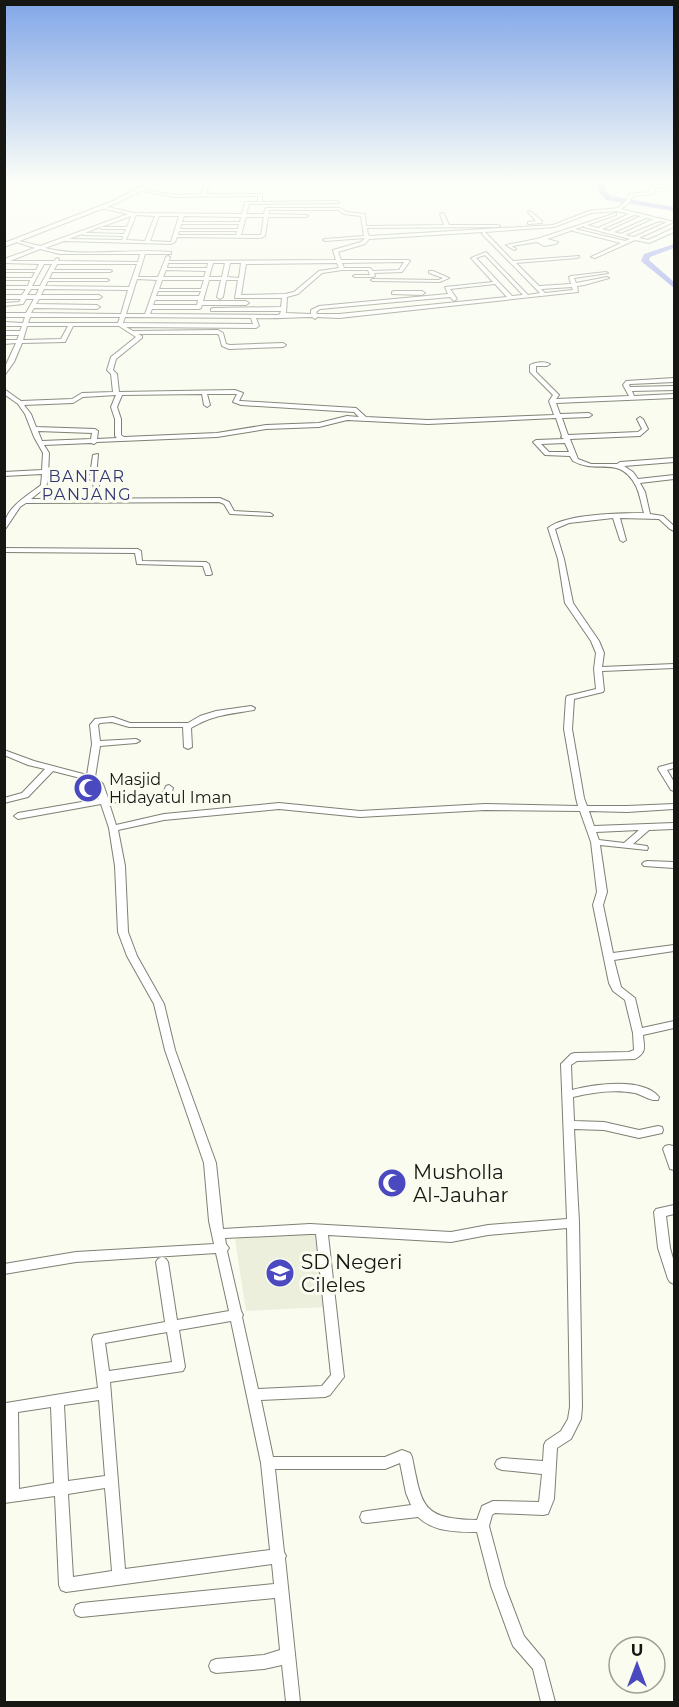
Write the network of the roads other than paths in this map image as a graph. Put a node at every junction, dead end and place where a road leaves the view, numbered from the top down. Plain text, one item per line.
1 (20, 261) edge
2 (338, 261) junction
3 (475, 261) edge
4 (493, 261) edge
5 (530, 261) edge
6 (166, 262) joint
7 (211, 262) junction
8 (228, 262) junction
9 (513, 262) joint
10 (42, 263) junction
11 (55, 263) junction
12 (113, 263) junction
13 (139, 263) joint
14 (244, 263) junction
15 (164, 269) junction
16 (341, 269) junction
17 (209, 270) junction
18 (4, 271) edge
19 (38, 271) junction
20 (51, 271) junction
21 (110, 271) junction
22 (521, 271) junction
23 (431, 272) dead end
24 (504, 272) junction
25 (488, 274) junction
26 (440, 275) junction
27 (135, 278) junction
28 (161, 278) junction
29 (207, 278) junction
30 (4, 279) edge
31 (33, 279) junction
32 (224, 279) junction
33 (241, 279) junction
34 (356, 279) dead end
35 (373, 279) junction
36 (47, 280) junction
37 (107, 280) junction
38 (394, 280) junction
39 (495, 283) junction
40 (480, 285) junction
41 (574, 285) junction
42 (462, 286) junction
43 (4, 287) edge
44 (413, 287) junction
45 (29, 288) junction
46 (43, 288) junction
47 (434, 288) dead end
48 (538, 288) junction
49 (103, 289) junction
50 (131, 289) junction
51 (157, 290) junction
52 (204, 290) junction
53 (423, 293) dead end
54 (451, 295) junction
55 (544, 295) junction
56 (527, 296) junction
57 (4, 297) edge
58 (23, 297) junction
59 (38, 297) junction
60 (99, 297) junction
61 (220, 297) junction
62 (238, 297) junction
63 (154, 298) junction
64 (511, 298) junction
65 (494, 300) junction
66 (476, 302) junction
67 (458, 303) junction
68 (373, 304) junction
69 (4, 305) edge
70 (200, 305) junction
71 (34, 306) junction
72 (284, 306) junction
73 (97, 307) junction
74 (152, 307) junction
75 (396, 310) junction
76 (4, 315) edge
77 (28, 315) junction
78 (93, 315) junction
79 (123, 315) junction
80 (147, 315) junction
81 (253, 316) junction
82 (315, 317) junction
83 (4, 324) edge
84 (25, 324) junction
85 (52, 325) junction
86 (71, 325) junction
87 (120, 325) junction
88 (194, 329) junction
89 (130, 332) junction
90 (4, 333) edge
91 (21, 333) junction
92 (44, 341) junction
93 (4, 342) edge
94 (17, 342) junction
95 (283, 345) dead end
96 (547, 364) dead end
97 (4, 374) edge
98 (675, 380) edge
99 (675, 388) edge
100 (629, 389) junction
101 (4, 391) edge
102 (204, 392) junction
103 (118, 393) junction
104 (675, 396) edge
105 (632, 398) junction
106 (552, 401) junction
107 (20, 403) junction
108 (207, 405) dead end
109 (589, 415) dead end
110 (557, 416) junction
111 (364, 419) junction
112 (640, 419) dead end
113 (34, 429) junction
114 (136, 439) junction
115 (565, 439) junction
116 (124, 440) junction
117 (93, 442) junction
118 (41, 444) junction
119 (136, 450) dead end
120 (572, 454) junction
121 (96, 455) dead end
122 (675, 460) edge
123 (620, 464) junction
124 (4, 474) edge
125 (44, 474) junction
126 (675, 477) edge
127 (93, 478) junction
128 (637, 481) junction
129 (96, 487) dead end
130 (23, 501) junction
131 (270, 515) dead end
132 (648, 516) junction
133 (616, 517) junction
134 (4, 527) edge
135 (675, 529) edge
136 (623, 540) dead end
137 (4, 550) edge
138 (208, 574) dead end
139 (675, 666) edge
140 (598, 669) junction
141 (251, 708) dead end
142 (189, 726) junction
143 (136, 741) dead end
144 (96, 744) junction
145 (188, 747) dead end
146 (4, 752) edge
147 (675, 766) edge
148 (51, 768) junction
149 (92, 778) junction
150 (169, 788) dead end
151 (675, 788) edge
152 (4, 801) edge
153 (103, 801) junction
154 (675, 806) edge
155 (583, 807) junction
156 (18, 816) dead end
157 (675, 826) edge
158 (112, 828) junction
159 (646, 828) junction
160 (592, 829) junction
161 (595, 842) junction
162 (626, 846) junction
163 (644, 848) dead end
164 (646, 864) dead end
165 (675, 865) edge
166 (675, 948) edge
167 (610, 957) junction
168 (675, 1025) edge
169 (638, 1033) junction
170 (567, 1095) junction
171 (654, 1097) dead end
172 (568, 1125) junction
173 (658, 1130) dead end
174 (669, 1149) dead end
175 (675, 1166) edge
176 (675, 1210) edge
177 (573, 1222) junction
178 (322, 1231) junction
179 (219, 1234) junction
180 (669, 1247) edge
181 (223, 1248) junction
182 (162, 1262) dead end
183 (4, 1269) edge
184 (675, 1279) edge
185 (237, 1315) junction
186 (172, 1326) junction
187 (103, 1377) junction
188 (105, 1393) junction
189 (253, 1395) junction
190 (57, 1400) junction
191 (268, 1464) junction
192 (502, 1464) dead end
193 (549, 1468) junction
194 (111, 1481) junction
195 (62, 1488) junction
196 (8, 1497) edge
197 (419, 1510) junction
198 (367, 1517) dead end
199 (482, 1526) junction
200 (279, 1556) junction
201 (119, 1577) junction
202 (282, 1590) junction
203 (81, 1610) dead end
204 (287, 1656) junction
205 (216, 1666) dead end
206 (293, 1702) edge
207 (548, 1702) edge

1 - 10 street
2 - 14 street
2 - 16 street
2 - 35 street
3 - 25 street
4 - 24 street
5 - 9 street
6 - 7 street
6 - 15 street
7 - 8 street
7 - 17 street
8 - 14 street
8 - 32 street
9 - 22 street
10 - 11 street
10 - 19 street
11 - 12 street
11 - 20 street
12 - 13 street
12 - 21 street
13 - 27 street
14 - 33 street
15 - 17 street
15 - 28 street
16 - 35 street
16 - 72 street
17 - 29 street
18 - 19 street
19 - 31 street
20 - 21 street
20 - 36 street
21 - 37 street
22 - 24 street
22 - 48 street
23 - 26 street
24 - 25 street
24 - 56 street
25 - 39 street
26 - 38 street
26 - 44 street
27 - 28 street
27 - 50 street
28 - 29 street
28 - 51 street
29 - 32 street
29 - 52 street
30 - 31 street
31 - 45 street
32 - 33 street
32 - 61 street
33 - 62 street
34 - 35 street
35 - 38 street
36 - 37 street
36 - 46 street
37 - 49 street
38 - 44 street
38 - 44 street
39 - 40 street
39 - 64 street
40 - 42 street
40 - 65 street
41 - 41 street
41 - 48 street
41 - 55 street
42 - 54 street
42 - 66 street
43 - 45 street
44 - 47 street
44 - 53 street
45 - 46 street
45 - 58 street
46 - 49 street
46 - 59 street
48 - 55 street
49 - 50 street
49 - 60 street
50 - 79 street
51 - 52 street
51 - 63 street
52 - 70 street
54 - 67 street
54 - 68 street
55 - 56 street
56 - 64 street
57 - 58 street
58 - 59 street
58 - 69 street
59 - 60 street
59 - 71 street
60 - 73 street
61 - 62 street
61 - 70 street
62 - 72 street
63 - 70 street
63 - 74 street
64 - 65 street
65 - 66 street
66 - 67 street
67 - 75 street
68 - 75 street
68 - 82 street
70 - 72 street
70 - 74 street
70 - 80 street
70 - 81 street
70 - 88 street
71 - 73 street
71 - 77 street
72 - 81 street
72 - 82 street
73 - 78 street
74 - 80 street
75 - 82 street
76 - 77 street
77 - 78 street
77 - 84 street
78 - 79 street
79 - 80 street
79 - 87 street
81 - 88 street
83 - 84 street
84 - 85 street
84 - 91 street
85 - 86 street
85 - 92 street
86 - 87 street
86 - 92 street
87 - 88 street
87 - 89 street
88 - 89 street
88 - 95 street
89 - 103 street
90 - 91 street
91 - 94 street
92 - 94 street
93 - 94 street
94 - 97 street
96 - 106 street
98 - 100 street
99 - 100 street
100 - 105 street
101 - 107 street
102 - 103 street
102 - 108 street
102 - 111 street
103 - 107 street
103 - 116 street
104 - 105 street
105 - 106 street
106 - 110 street
107 - 113 street
109 - 110 street
110 - 111 street
110 - 115 street
111 - 114 street
112 - 115 street
113 - 117 street
113 - 118 street
114 - 116 street
114 - 119 street
115 - 120 street
115 - 120 street
116 - 117 street
117 - 118 street
118 - 125 street
120 - 123 street
121 - 127 street
122 - 123 street
123 - 128 street
124 - 125 street
125 - 127 street
125 - 130 street
126 - 128 street
127 - 129 street
128 - 132 street
130 - 131 street
130 - 134 street
132 - 133 street
132 - 135 street
133 - 136 street
133 - 140 street
137 - 138 street
139 - 140 street
140 - 155 street
141 - 142 street
142 - 144 street
142 - 145 street
143 - 144 street
144 - 149 street
146 - 148 street
147 - 151 street
148 - 149 street
148 - 152 street
149 - 153 street
150 - 153 street
153 - 156 street
153 - 158 street
154 - 155 street
155 - 158 street
155 - 160 street
157 - 159 street
158 - 179 street
159 - 160 street
159 - 162 street
160 - 161 street
161 - 162 street
161 - 167 street
162 - 163 street
164 - 165 street
166 - 167 street
167 - 169 street
168 - 169 street
169 - 170 street
170 - 171 street
170 - 172 street
172 - 173 street
172 - 177 street
174 - 175 street
176 - 180 street
177 - 178 street
177 - 193 street
178 - 179 street
178 - 189 street
179 - 181 street
180 - 184 street
181 - 183 street
181 - 185 street
182 - 186 street
185 - 186 street
185 - 189 street
186 - 187 street
186 - 187 street
187 - 188 street
188 - 190 street
188 - 194 street
189 - 191 street
190 - 195 street
190 - 196 street
191 - 197 street
191 - 200 street
192 - 193 street
193 - 199 street
194 - 195 street
194 - 201 street
195 - 196 street
195 - 201 street
197 - 198 street
197 - 199 street
199 - 207 street
200 - 201 street
200 - 202 street
202 - 203 street
202 - 204 street
204 - 205 street
204 - 206 street

